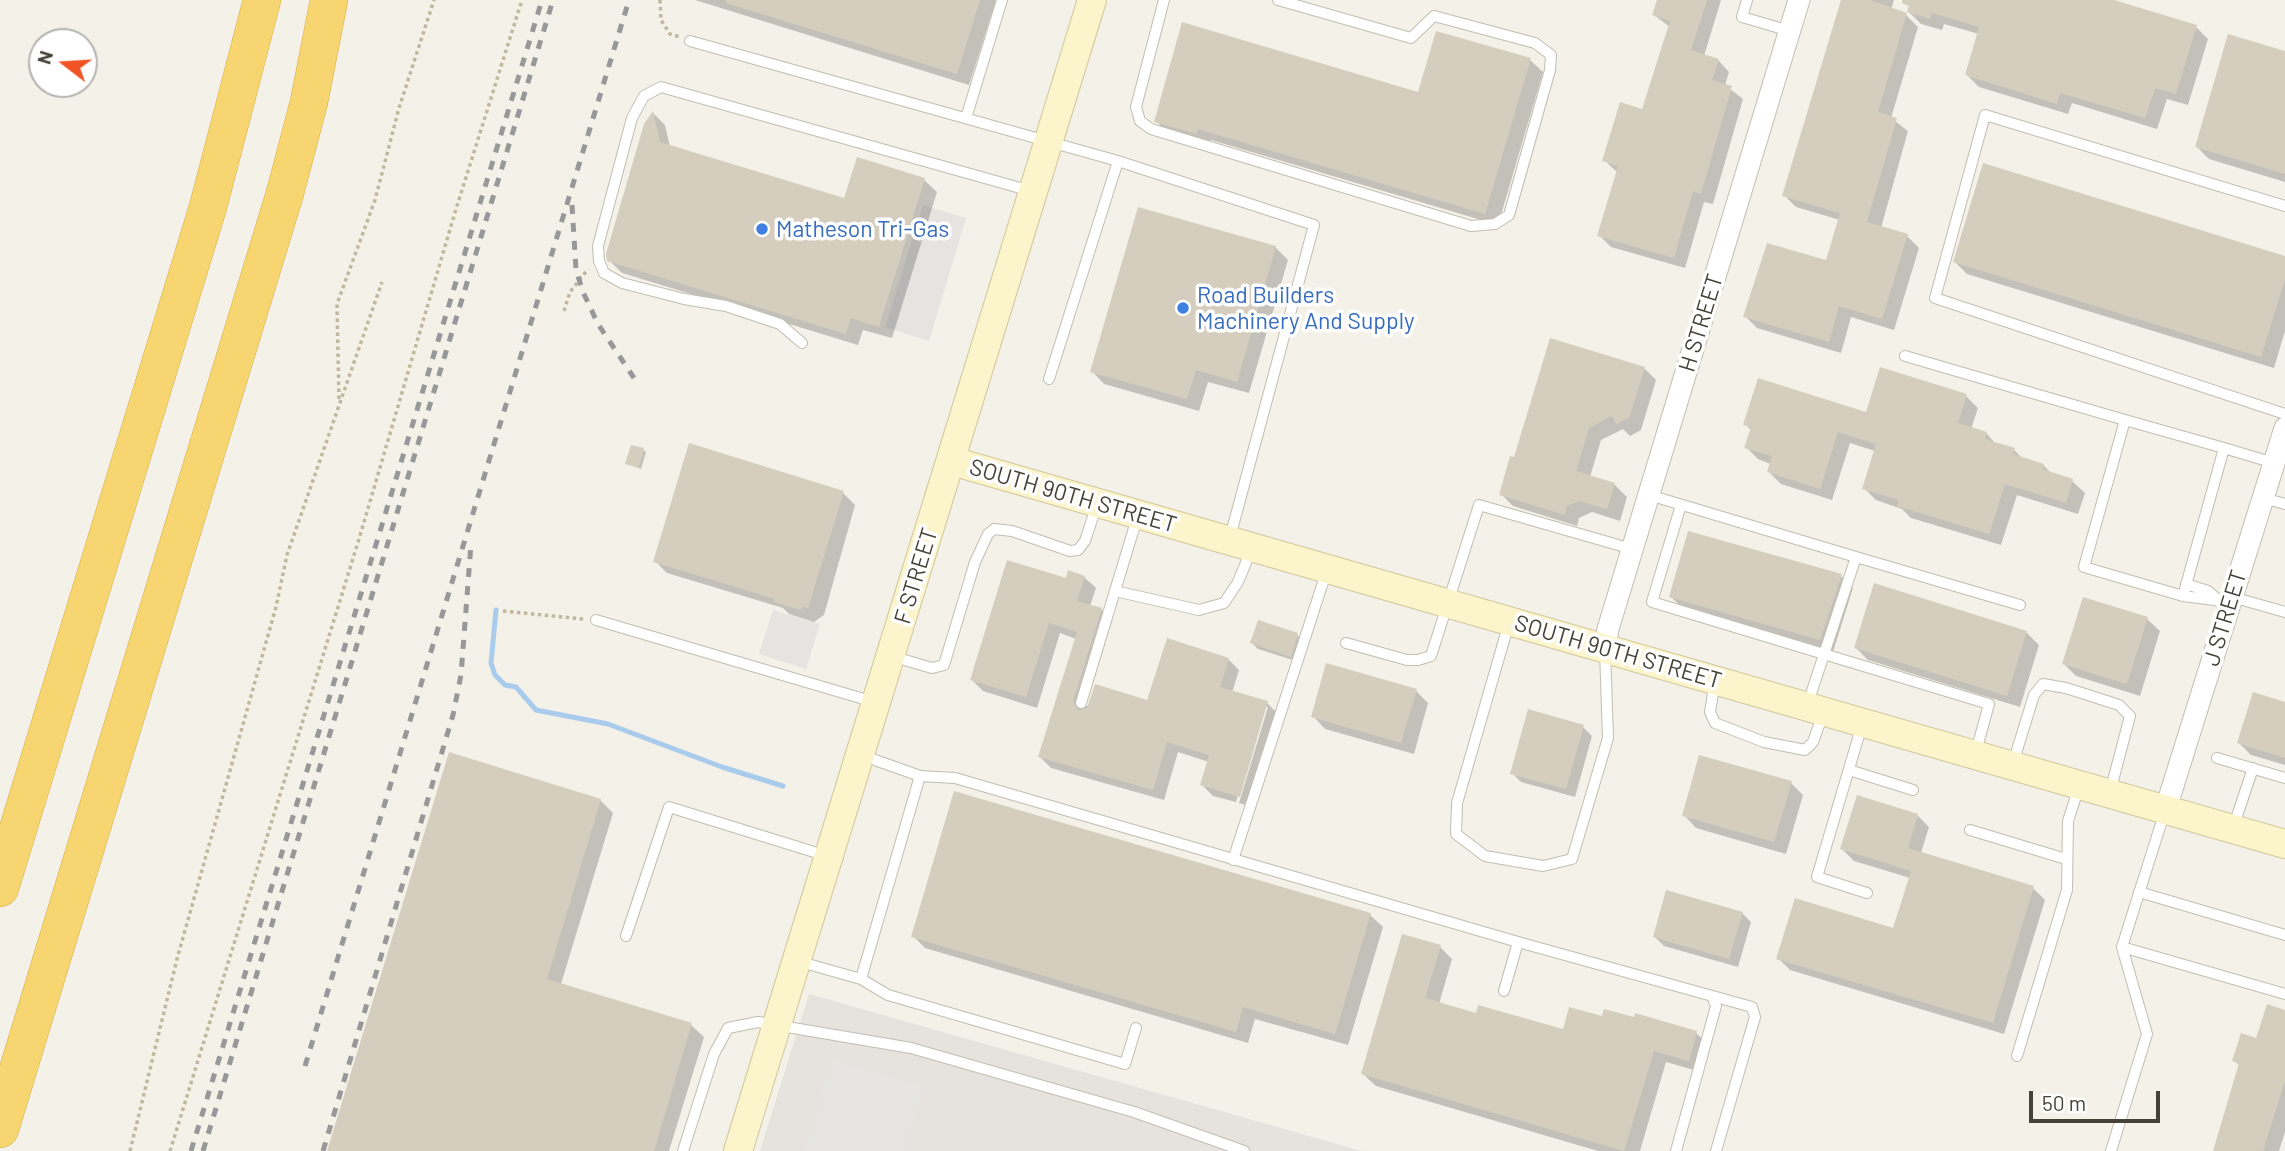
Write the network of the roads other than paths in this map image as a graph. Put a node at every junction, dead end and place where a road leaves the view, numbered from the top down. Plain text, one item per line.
1 (262, 0) edge
2 (329, 0) edge
3 (1002, 0) edge
4 (1092, 0) edge
5 (1164, 0) edge
6 (1278, 0) edge
7 (1747, 0) edge
8 (1799, 0) edge
9 (1790, 31) junction
10 (690, 41) road end
11 (966, 118) junction
12 (1048, 141) junction
13 (1118, 160) junction
14 (1034, 192) junction
15 (2285, 206) edge
16 (802, 343) dead end
17 (1905, 356) dead end
18 (1049, 379) dead end
19 (2285, 414) edge
20 (2125, 420) junction
21 (2285, 428) edge
22 (2224, 448) junction
23 (2279, 457) edge
24 (951, 461) junction
25 (1649, 495) junction
26 (2263, 498) junction
27 (1098, 504) junction
28 (2285, 504) edge
29 (1681, 505) junction
30 (1138, 515) junction
31 (1241, 545) junction
32 (1632, 549) junction
33 (1856, 557) junction
34 (1328, 570) junction
35 (2186, 584) junction
36 (1115, 591) junction
37 (2183, 596) junction
38 (2226, 599) junction
39 (1448, 604) junction
40 (2020, 605) dead end
41 (2285, 612) edge
42 (596, 621) road end
43 (1510, 621) junction
44 (1346, 643) dead end
45 (1605, 647) junction
46 (1826, 653) junction
47 (891, 656) junction
48 (1716, 680) junction
49 (877, 702) junction
50 (1081, 703) dead end
51 (1815, 709) junction
52 (1863, 723) junction
53 (860, 755) junction
54 (1975, 755) junction
55 (2217, 758) dead end
56 (2012, 765) junction
57 (2253, 768) junction
58 (1849, 770) junction
59 (920, 776) junction
60 (2285, 778) edge
61 (2080, 784) junction
62 (1913, 790) dead end
63 (2110, 792) junction
64 (2165, 808) junction
65 (2233, 828) junction
66 (1970, 830) dead end
67 (2284, 842) edge
68 (830, 856) junction
69 (2066, 859) junction
70 (1233, 860) junction
71 (0, 888) edge
72 (2139, 892) junction
73 (1867, 893) dead end
74 (2285, 935) edge
75 (626, 936) dead end
76 (1518, 942) junction
77 (2122, 947) junction
78 (797, 961) junction
79 (861, 979) junction
80 (1504, 991) dead end
81 (2285, 994) edge
82 (1712, 996) junction
83 (778, 1023) junction
84 (1136, 1028) dead end
85 (2017, 1056) dead end
86 (0, 1129) edge
87 (684, 1151) edge
88 (738, 1151) edge
89 (1244, 1151) edge
90 (1676, 1151) edge
91 (1716, 1151) edge
92 (2111, 1151) edge

1 - 71 highway
2 - 86 highway
3 - 11 lane
4 - 12 street, F STREET
5 - 6 lane
7 - 9 lane
8 - 9 street, H STREET
9 - 25 street, H STREET
10 - 11 lane
11 - 12 lane
12 - 13 lane
12 - 14 street, F STREET
13 - 18 lane
13 - 31 lane
14 - 16 lane
14 - 24 street, F STREET
15 - 19 lane
17 - 20 lane
20 - 22 lane
20 - 37 lane
21 - 23 street, J STREET
22 - 23 lane
22 - 35 lane
23 - 26 street, J STREET
24 - 27 street, SOUTH 90TH STREET
24 - 47 street, F STREET
25 - 29 lane
25 - 32 street, H STREET
26 - 28 lane
26 - 38 street, J STREET
27 - 30 street, SOUTH 90TH STREET
27 - 47 lane
29 - 33 lane
29 - 46 lane
30 - 31 street, SOUTH 90TH STREET
30 - 36 lane
31 - 34 street, SOUTH 90TH STREET
31 - 36 lane
32 - 39 lane
32 - 45 street, H STREET
33 - 40 lane
33 - 46 lane
34 - 39 street, SOUTH 90TH STREET
34 - 70 lane
35 - 37 lane
35 - 38 lane
36 - 50 lane
37 - 38 lane
38 - 41 lane
38 - 64 street, J STREET
39 - 43 street, SOUTH 90TH STREET
39 - 44 lane
42 - 49 lane
43 - 45 street, SOUTH 90TH STREET
43 - 45 lane
45 - 48 street, SOUTH 90TH STREET
46 - 51 lane
46 - 54 lane
47 - 49 street, F STREET
48 - 51 street, SOUTH 90TH STREET
48 - 51 lane
49 - 53 street, F STREET
51 - 52 street, SOUTH 90TH STREET
52 - 54 street, SOUTH 90TH STREET
52 - 58 lane
53 - 59 lane
53 - 68 street, F STREET
54 - 56 street, SOUTH 90TH STREET
55 - 57 lane
56 - 61 street, SOUTH 90TH STREET
56 - 63 lane
57 - 60 lane
57 - 65 lane
58 - 62 lane
58 - 73 lane
59 - 70 lane
59 - 79 lane
61 - 63 street, SOUTH 90TH STREET
61 - 69 lane
63 - 64 street, SOUTH 90TH STREET
64 - 65 street, SOUTH 90TH STREET
64 - 72 lane
65 - 67 street, SOUTH 90TH STREET
66 - 69 lane
68 - 75 lane
68 - 78 street, F STREET
69 - 85 lane
70 - 76 lane
72 - 74 lane
72 - 77 lane
76 - 80 lane
76 - 82 lane
77 - 81 lane
77 - 92 lane
78 - 79 lane
78 - 83 street, F STREET
79 - 84 lane
82 - 90 lane
82 - 91 lane
83 - 87 lane
83 - 88 street, F STREET
83 - 89 lane

